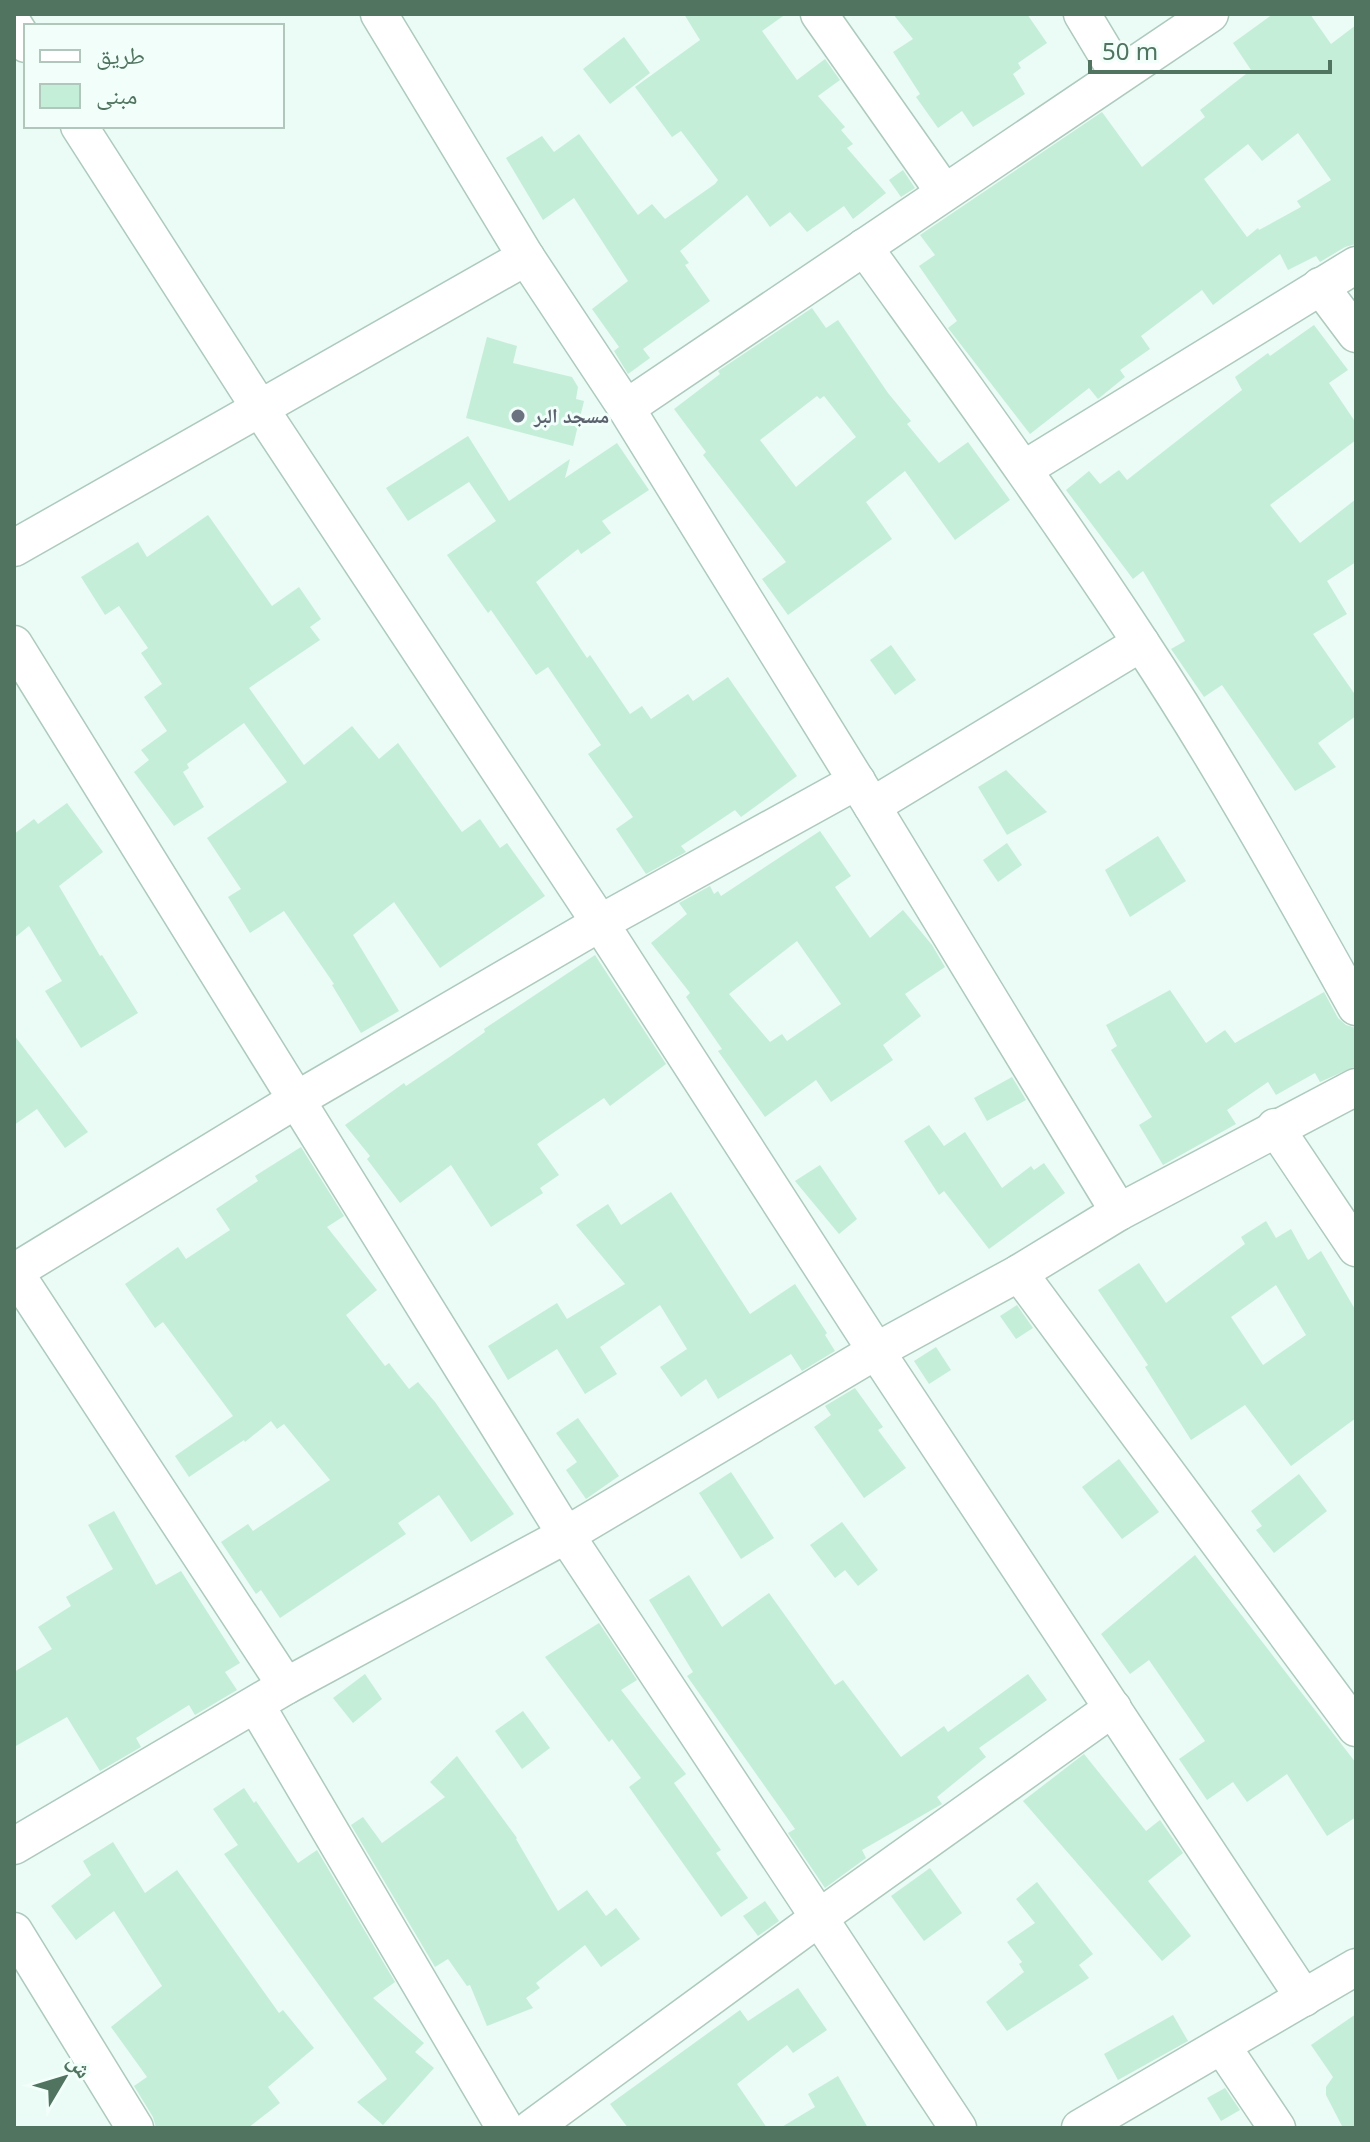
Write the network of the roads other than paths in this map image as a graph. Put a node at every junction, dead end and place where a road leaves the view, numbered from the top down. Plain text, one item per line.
1 (379, 14) edge
2 (819, 14) edge
3 (1082, 14) edge
4 (1210, 14) edge
5 (1118, 74) junction
6 (80, 128) edge
7 (944, 192) junction
8 (864, 247) junction
9 (526, 257) junction
10 (1356, 265) edge
11 (1320, 286) junction
12 (1356, 334) edge
13 (626, 408) junction
14 (261, 410) junction
15 (1024, 469) junction
16 (14, 548) edge
17 (1141, 643) junction
18 (14, 644) edge
19 (865, 793) junction
20 (600, 923) junction
21 (1356, 1007) edge
22 (1356, 1087) edge
23 (296, 1100) junction
24 (1275, 1127) junction
25 (1119, 1212) junction
26 (1356, 1248) edge
27 (14, 1272) edge
28 (1019, 1273) junction
29 (876, 1351) junction
30 (566, 1535) junction
31 (286, 1686) junction
32 (256, 1705) junction
33 (1113, 1708) junction
34 (1356, 1728) edge
35 (14, 1846) edge
36 (820, 1917) junction
37 (14, 1931) edge
38 (1356, 1967) edge
39 (1304, 1998) junction
40 (1222, 2046) junction
41 (126, 2125) edge
42 (505, 2128) edge
43 (532, 2128) edge
44 (958, 2128) edge
45 (1080, 2128) edge
46 (1277, 2128) edge

1 - 9 street
2 - 7 street
3 - 5 street
4 - 5 street
5 - 7 street
6 - 14 street
7 - 8 street
8 - 13 street
8 - 15 street
9 - 13 street
9 - 14 street
10 - 11 street
11 - 12 street
11 - 15 street
13 - 19 street
14 - 16 street
14 - 20 street
15 - 17 street
17 - 19 street
17 - 21 street
18 - 23 street
19 - 20 street
19 - 25 street
20 - 23 street
20 - 29 street
22 - 24 street
23 - 27 street
23 - 30 street
24 - 25 street
24 - 26 street
25 - 28 street
27 - 31 street
28 - 29 street
28 - 34 street
29 - 30 street
29 - 33 street
30 - 31 street
30 - 36 street
31 - 32 street
32 - 35 street
32 - 42 street
33 - 36 street
33 - 39 street
36 - 43 street
36 - 44 street
37 - 41 street
38 - 39 street
39 - 40 street
40 - 45 street
40 - 46 street

